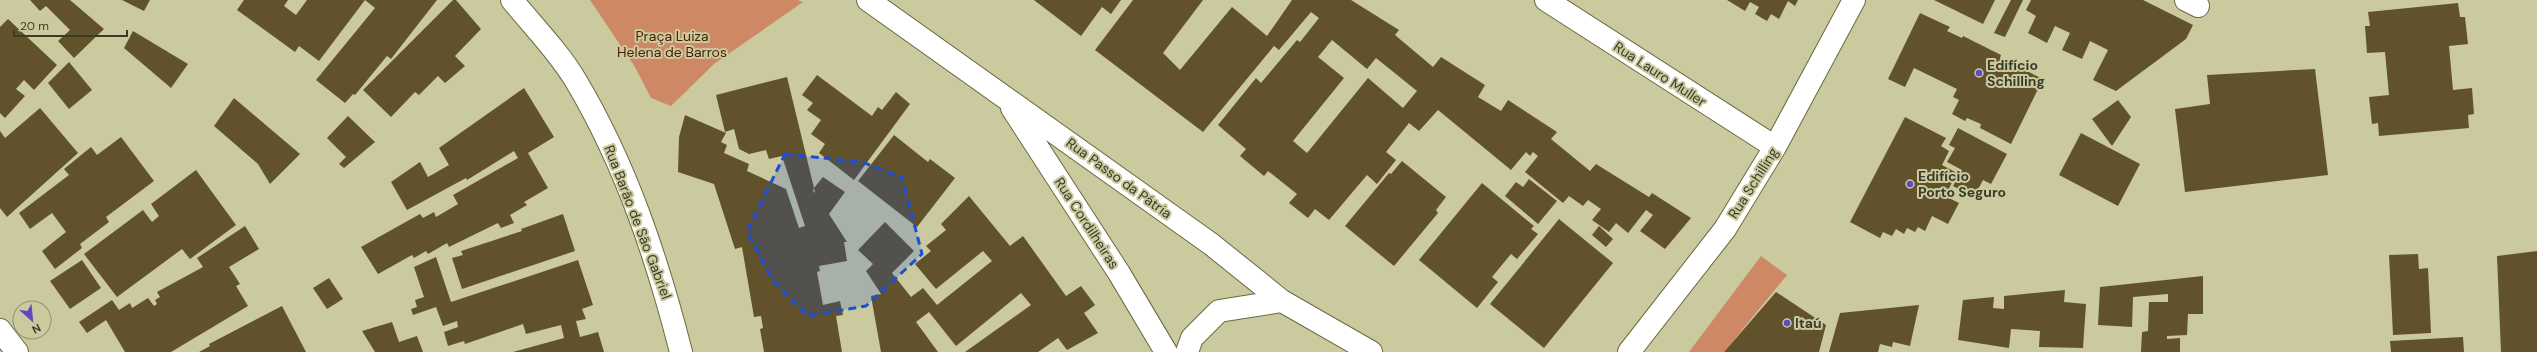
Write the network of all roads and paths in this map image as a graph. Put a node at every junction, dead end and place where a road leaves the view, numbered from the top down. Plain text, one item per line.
1 (512, 0) edge
2 (868, 0) edge
3 (1546, 0) edge
4 (1854, 0) edge
5 (1005, 97) junction
6 (1775, 147) junction
7 (1282, 301) junction
8 (0, 330) edge
9 (17, 352) edge
10 (681, 352) edge
11 (1166, 352) edge
12 (1187, 352) edge
13 (1371, 352) edge
14 (1629, 352) edge

1 - 10 street, Rua Barão de São Gabriel
2 - 5 street, Rua Passo da Pátria
3 - 6 street, Rua Lauro Muller
4 - 6 street, Rua Schilling
5 - 7 street, Rua Passo da Pátria
5 - 11 street, Rua Cordilheiras
6 - 14 street, Rua Schilling
7 - 12 street
7 - 13 street, Rua Passo da Pátria
8 - 9 street

